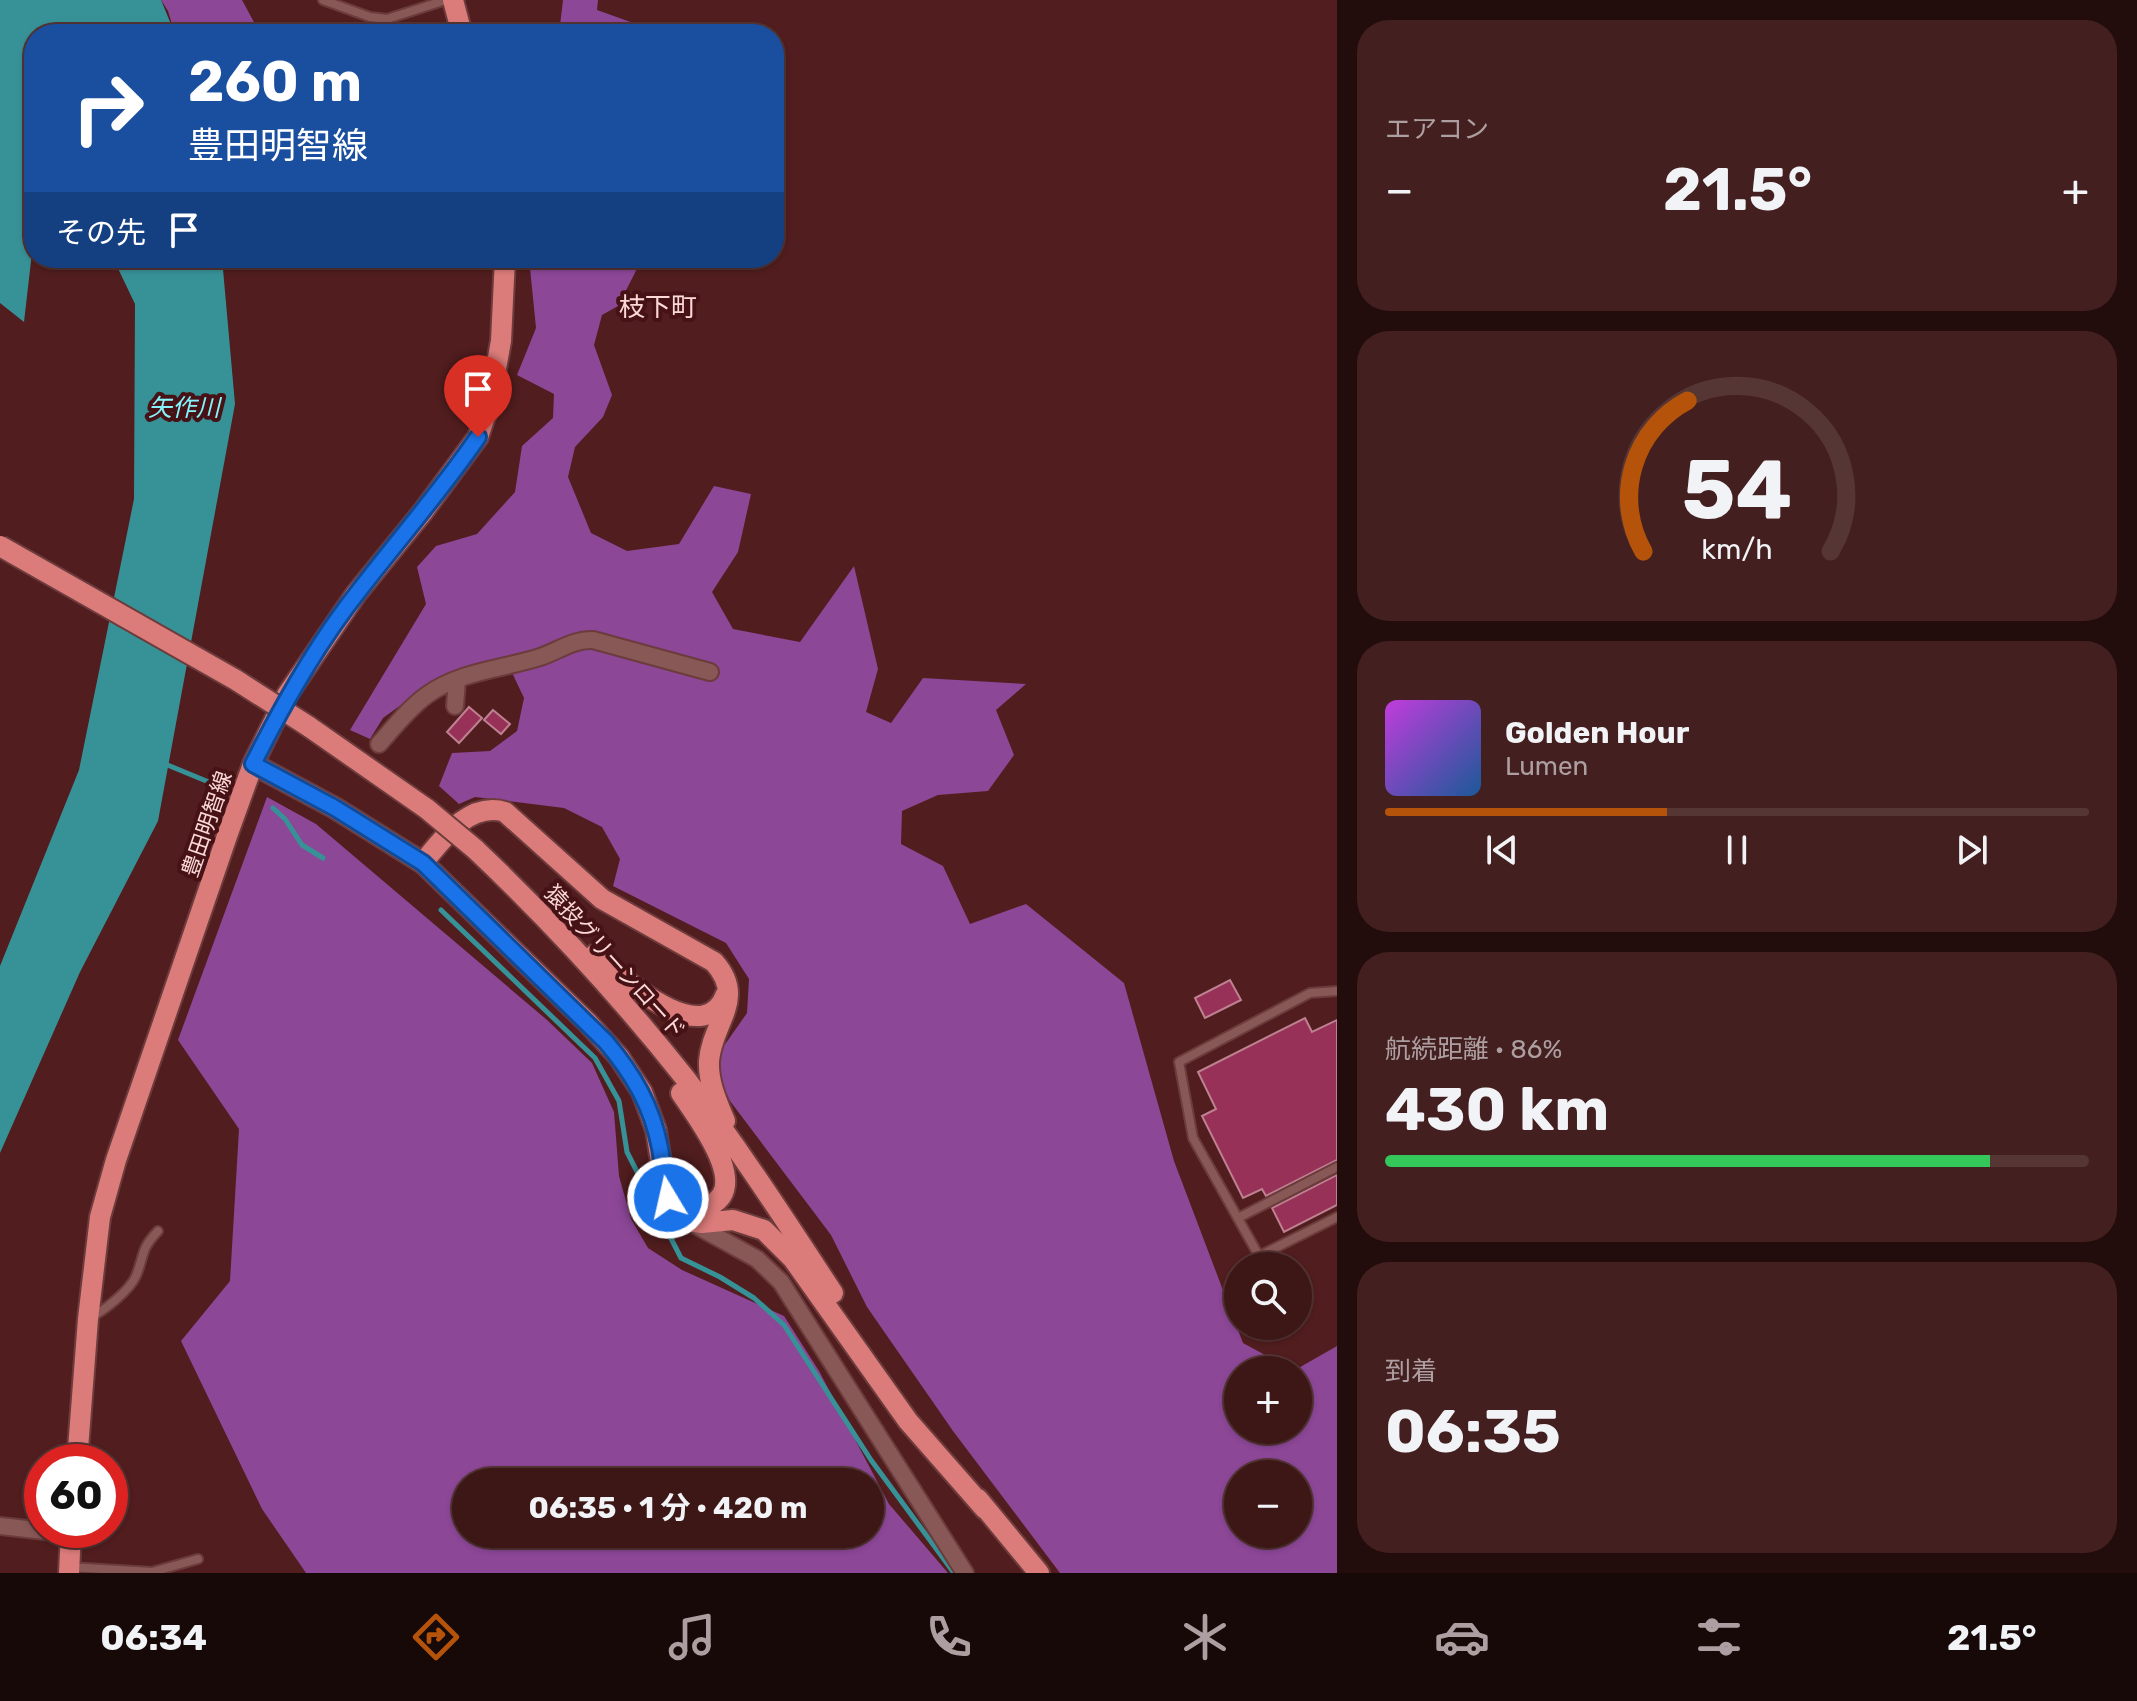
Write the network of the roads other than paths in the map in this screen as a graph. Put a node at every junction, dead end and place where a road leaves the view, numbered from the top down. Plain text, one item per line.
1 (323, 0) edge
2 (446, 0) edge
3 (453, 0) edge
4 (459, 24) edge
5 (505, 268) edge
6 (0, 546) edge
7 (710, 672) dead end
8 (457, 680) junction
9 (455, 706) dead end
10 (379, 744) dead end
11 (253, 764) junction
12 (423, 863) junction
13 (544, 914) junction
14 (592, 966) junction
15 (727, 982) junction
16 (1337, 991) edge
17 (734, 1145) junction
18 (1337, 1167) edge
19 (663, 1175) junction
20 (1337, 1217) edge
21 (1238, 1218) junction
22 (689, 1221) junction
23 (158, 1231) dead end
24 (88, 1319) junction
25 (78, 1444) edge
26 (985, 1509) junction
27 (0, 1526) edge
28 (24, 1528) edge
29 (70, 1548) edge
30 (198, 1559) dead end
31 (69, 1570) edge
32 (965, 1573) edge
33 (1039, 1573) edge

1 - 2 lane
3 - 4 main road
5 - 11 main road, 豊田明智線
6 - 13 main road, 猿投グリーンロード, bridge
7 - 8 street
8 - 9 street
8 - 10 street
11 - 12 main road
11 - 24 main road, 豊田明智線
12 - 15 main road
12 - 19 main road
13 - 14 main road, 猿投グリーンロード
13 - 15 main road
14 - 17 main road, 猿投グリーンロード
14 - 19 main road
15 - 17 main road
16 - 21 lane
17 - 26 main road, 猿投グリーンロード
18 - 21 lane
19 - 22 main road
20 - 21 lane
22 - 26 main road
22 - 32 street
23 - 24 lane
24 - 25 main road, 豊田明智線
26 - 33 main road, 猿投グリーンロード
27 - 28 street
29 - 31 main road
30 - 31 lane

